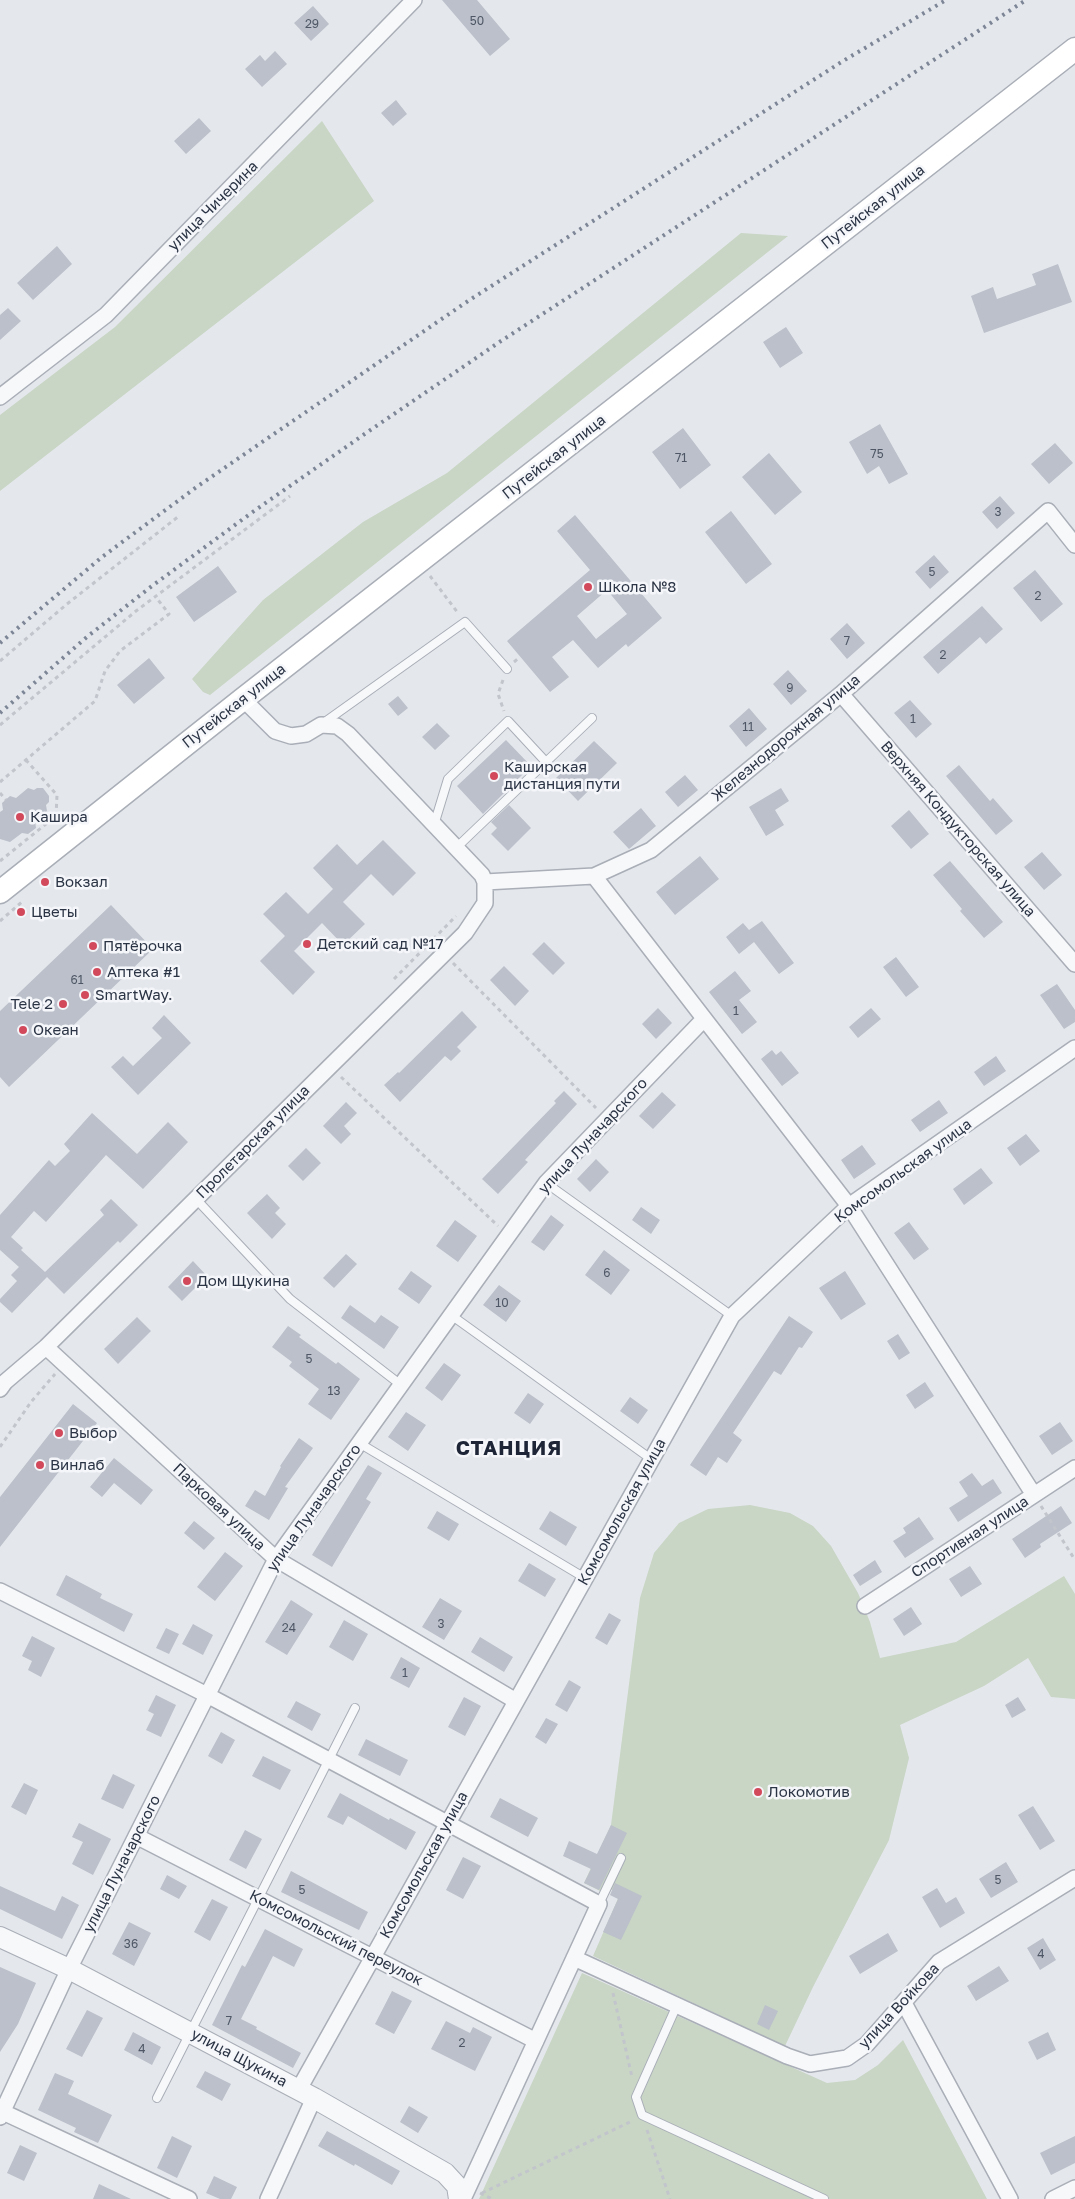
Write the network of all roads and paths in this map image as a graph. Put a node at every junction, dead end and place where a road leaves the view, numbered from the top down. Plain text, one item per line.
1 (414, 0) edge
2 (1075, 49) edge
3 (0, 397) edge
4 (290, 496) dead end
5 (179, 516) dead end
6 (1075, 545) edge
7 (430, 575) dead end
8 (155, 596) junction
9 (453, 606) dead end
10 (520, 657) dead end
11 (0, 661) edge
12 (507, 668) junction
13 (841, 694) junction
14 (243, 699) junction
15 (592, 718) dead end
16 (508, 721) junction
17 (0, 725) edge
18 (321, 725) junction
19 (26, 760) junction
20 (546, 762) junction
21 (0, 782) edge
22 (0, 793) edge
23 (6, 800) dead end
24 (434, 825) junction
25 (456, 848) junction
26 (0, 861) edge
27 (594, 876) junction
28 (485, 882) junction
29 (0, 892) edge
30 (444, 954) junction
31 (1075, 964) edge
32 (704, 1019) junction
33 (1075, 1048) edge
34 (330, 1066) junction
35 (607, 1119) junction
36 (546, 1183) junction
37 (196, 1199) junction
38 (850, 1206) junction
39 (507, 1235) junction
40 (451, 1315) junction
41 (732, 1316) junction
42 (46, 1348) junction
43 (64, 1364) junction
44 (2, 1383) edge
45 (400, 1385) junction
46 (359, 1443) junction
47 (0, 1448) edge
48 (651, 1459) junction
49 (1075, 1468) edge
50 (1034, 1494) junction
51 (276, 1559) junction
52 (1075, 1560) edge
53 (585, 1578) junction
54 (0, 1591) edge
55 (865, 1606) dead end
56 (207, 1695) junction
57 (516, 1701) junction
58 (355, 1708) dead end
59 (329, 1760) junction
60 (448, 1823) junction
61 (136, 1836) junction
62 (621, 1858) dead end
63 (1075, 1878) edge
64 (258, 1898) junction
65 (599, 1904) junction
66 (0, 1937) edge
67 (373, 1957) junction
68 (574, 1958) junction
69 (69, 1969) junction
70 (609, 1974) junction
71 (904, 2003) junction
72 (677, 2005) junction
73 (190, 2032) junction
74 (536, 2041) junction
75 (306, 2093) junction
76 (157, 2098) dead end
77 (636, 2098) junction
78 (1, 2115) edge
79 (642, 2116) junction
80 (1075, 2188) edge
81 (482, 2194) dead end
82 (189, 2199) edge
83 (268, 2199) edge
84 (461, 2199) edge
85 (670, 2199) edge
86 (824, 2199) edge
87 (1010, 2199) edge
88 (1053, 2199) edge

1 - 3 street, улица Чичерина
2 - 14 main road, Путейская улица
4 - 8 path
5 - 11 path
6 - 13 street, Железнодорожная улица
7 - 9 path
8 - 17 path
8 - 19 path
10 - 12 path
12 - 16 path
12 - 18 lane
13 - 27 street, Железнодорожная улица
13 - 31 street, Верхняя Кондукторская улица
14 - 18 street
14 - 29 main road, Путейская улица
15 - 20 lane
16 - 20 lane
16 - 24 lane
18 - 24 street
19 - 21 path
19 - 26 path
20 - 25 lane
22 - 23 path
24 - 25 street
25 - 28 street
27 - 28 street, Железнодорожная улица
27 - 32 street
28 - 30 street, Пролетарская улица
30 - 34 street, Пролетарская улица
30 - 35 path
32 - 35 street, улица Луначарского
32 - 38 street
33 - 38 street, Комсомольская улица
34 - 37 street, Пролетарская улица
34 - 39 path
35 - 36 street, улица Луначарского
36 - 39 street, улица Луначарского
36 - 41 lane
37 - 42 street, Пролетарская улица
37 - 45 lane
38 - 41 street, Комсомольская улица
38 - 50 street
39 - 40 street, улица Луначарского
40 - 45 street, улица Луначарского
40 - 48 lane
41 - 48 street, Комсомольская улица
42 - 43 street, Парковая улица
42 - 44 street, Пролетарская улица
43 - 47 path
43 - 51 street, Парковая улица
45 - 46 street, улица Луначарского
46 - 51 street, улица Луначарского
46 - 53 lane
48 - 53 street, Комсомольская улица
49 - 50 street, Спортивная улица
50 - 52 path
50 - 55 street, Спортивная улица
51 - 56 street, улица Луначарского
51 - 57 street, Парковая улица
53 - 57 street, Комсомольская улица
54 - 56 street
56 - 59 street
56 - 61 street, улица Луначарского
57 - 60 street, Комсомольская улица
58 - 59 lane
59 - 60 street
59 - 64 lane
60 - 65 street
60 - 67 street, Комсомольская улица
61 - 64 street, Комсомольский переулок
61 - 69 street, улица Луначарского
62 - 65 lane
63 - 71 street, улица Войкова
64 - 67 street, Комсомольский переулок
64 - 73 lane
65 - 68 street
66 - 69 street, улица Щукина
67 - 74 street, Комсомольский переулок
67 - 75 street, Комсомольская улица
68 - 70 street, улица Войкова
68 - 74 street
69 - 73 street, улица Щукина
69 - 78 street, улица Луначарского
70 - 72 street, улица Войкова
70 - 77 path
71 - 72 street, улица Войкова
71 - 87 street
72 - 77 lane
73 - 75 street, улица Щукина
73 - 76 lane
74 - 84 street
75 - 83 street, Комсомольская улица
75 - 84 street, улица Щукина
77 - 79 lane
78 - 82 street
79 - 81 path
79 - 85 path
79 - 86 lane
80 - 88 street

